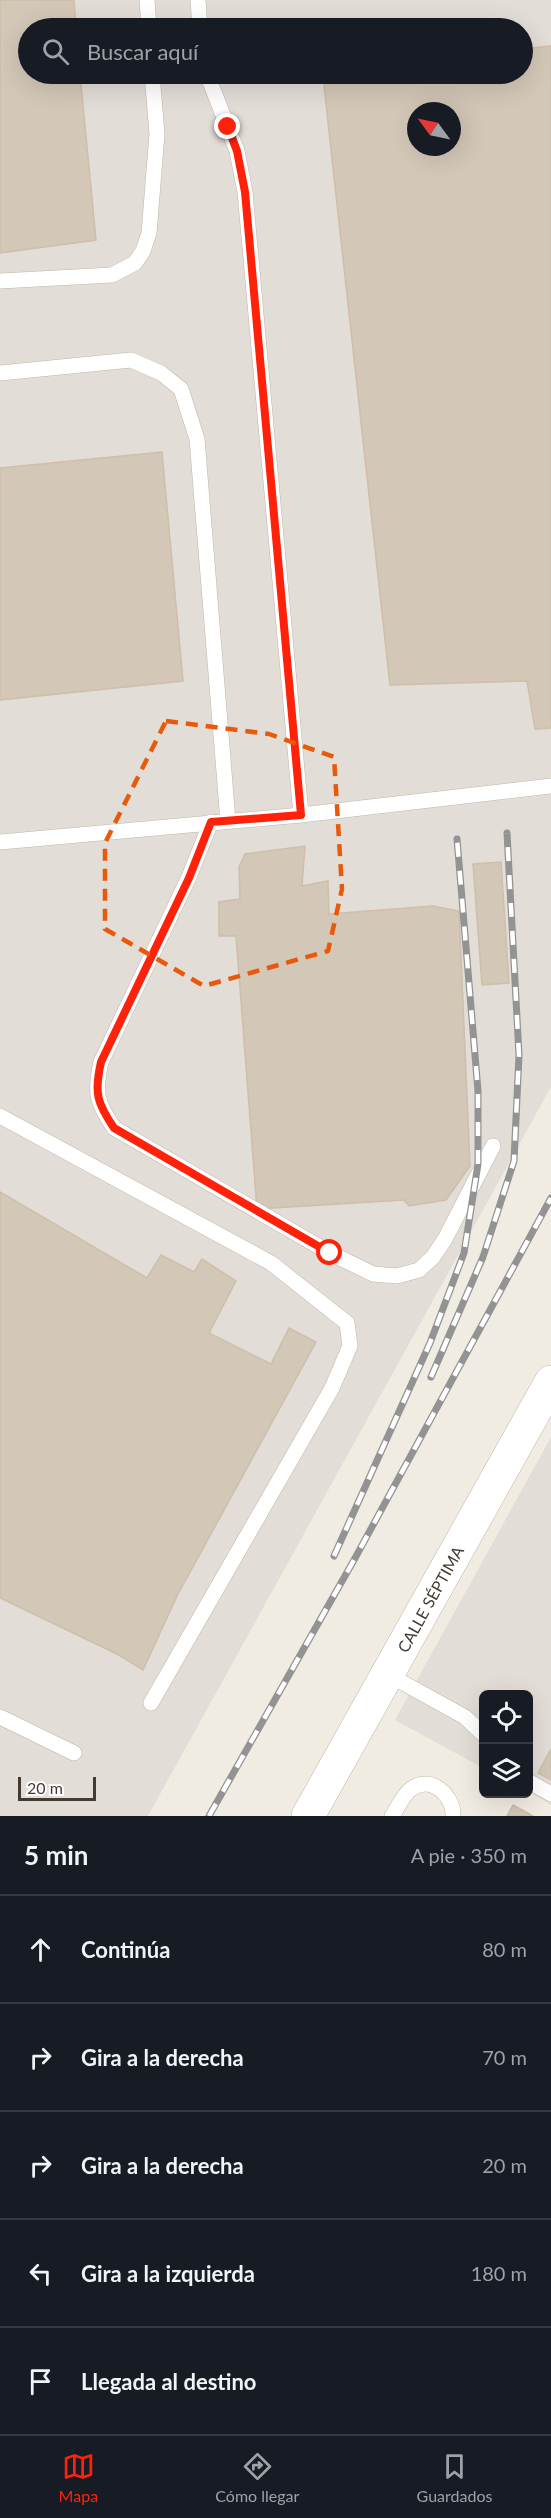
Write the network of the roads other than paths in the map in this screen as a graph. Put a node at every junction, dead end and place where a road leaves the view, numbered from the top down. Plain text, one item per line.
1 (147, 0) edge
2 (198, 0) edge
3 (148, 18) edge
4 (199, 18) edge
5 (154, 84) edge
6 (211, 84) edge
7 (0, 281) edge
8 (0, 373) edge
9 (551, 786) edge
10 (301, 815) junction
11 (228, 821) junction
12 (211, 822) junction
13 (0, 842) edge
14 (0, 1116) edge
15 (493, 1146) dead end
16 (551, 1382) edge
17 (387, 1674) junction
18 (151, 1703) dead end
19 (0, 1717) edge
20 (479, 1731) edge
21 (74, 1753) dead end
22 (533, 1784) edge
23 (551, 1794) edge
24 (308, 1816) edge
25 (392, 1816) edge
26 (453, 1816) edge

1 - 3 lane
2 - 4 lane
5 - 7 lane
6 - 10 lane
8 - 11 lane
9 - 10 lane
10 - 11 lane
11 - 12 lane
12 - 13 lane
12 - 15 lane
14 - 18 lane
16 - 17 street, CALLE SÉPTIMA
17 - 20 lane
17 - 24 street, CALLE SÉPTIMA
19 - 21 lane
22 - 23 lane
25 - 26 lane

